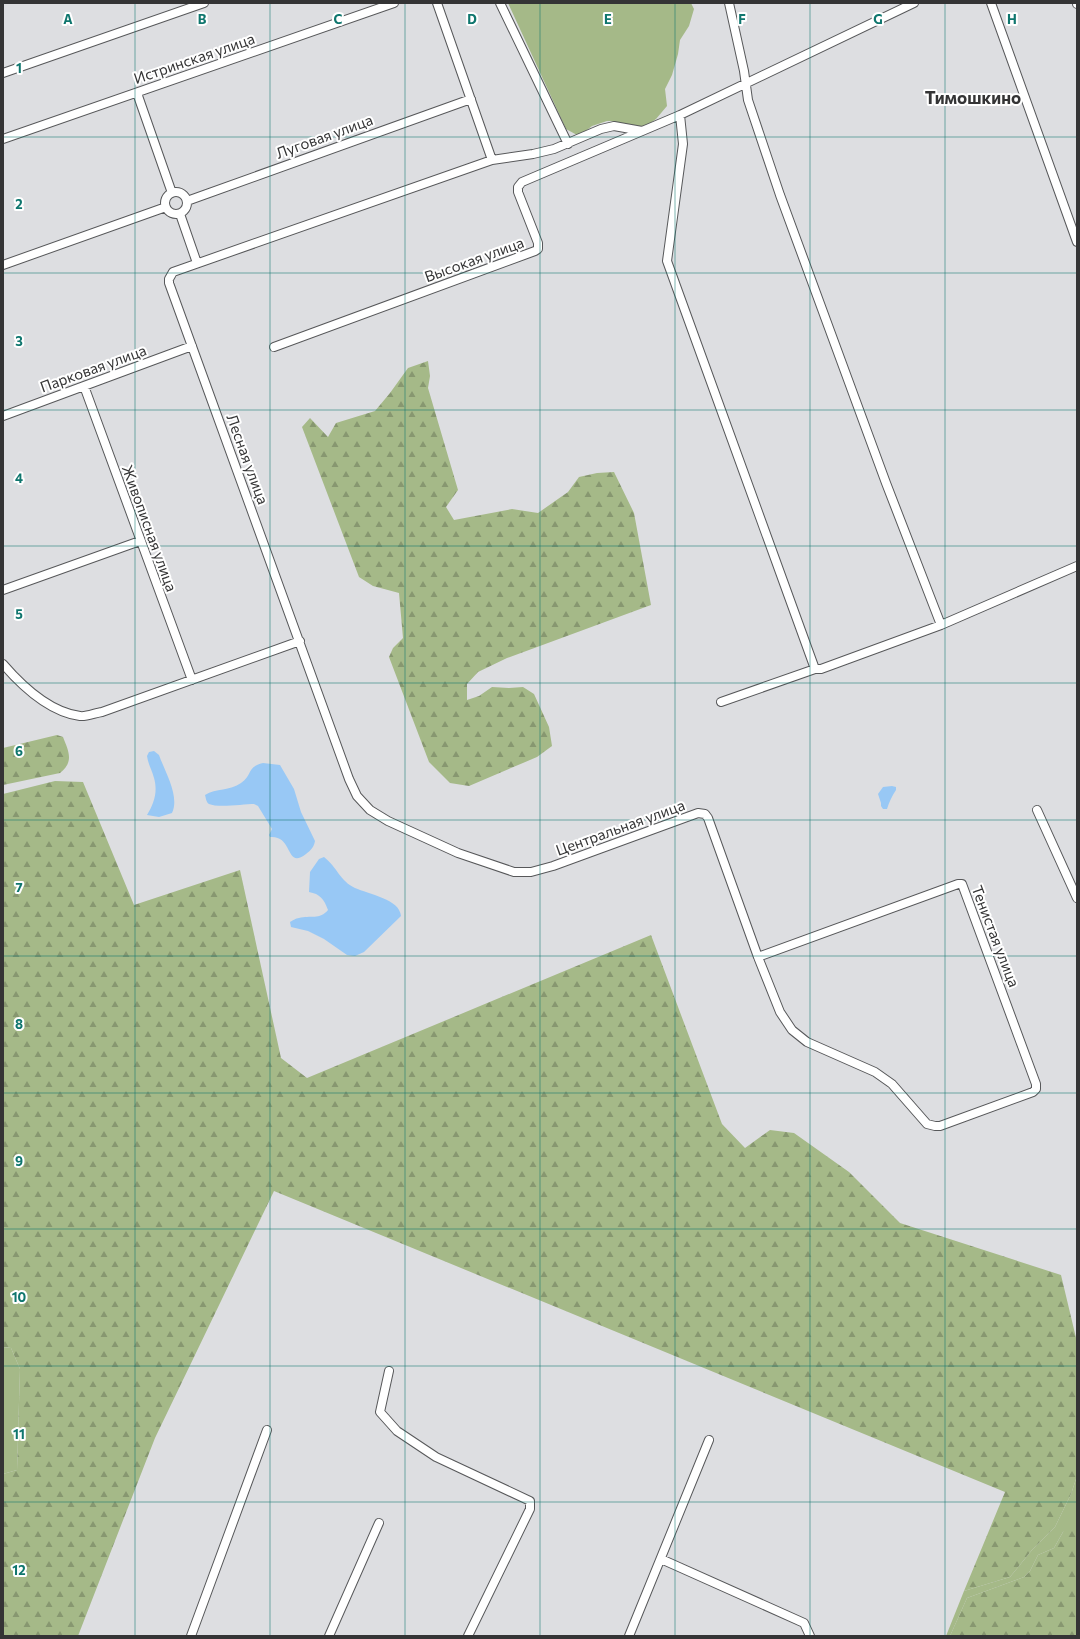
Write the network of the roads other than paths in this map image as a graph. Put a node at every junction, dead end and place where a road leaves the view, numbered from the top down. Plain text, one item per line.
1 (204, 3) edge
2 (394, 3) edge
3 (437, 3) edge
4 (500, 3) edge
5 (729, 3) edge
6 (914, 3) edge
7 (991, 3) edge
8 (3, 73) edge
9 (745, 84) junction
10 (137, 93) junction
11 (471, 99) junction
12 (680, 115) junction
13 (642, 131) junction
14 (3, 139) edge
15 (568, 144) junction
16 (492, 160) junction
17 (172, 192) junction
18 (187, 200) junction
19 (166, 207) junction
20 (180, 214) junction
21 (1077, 242) edge
22 (197, 263) junction
23 (3, 265) edge
24 (192, 346) junction
25 (274, 347) dead end
26 (84, 386) junction
27 (3, 416) edge
28 (140, 541) junction
29 (1077, 566) edge
30 (3, 590) edge
31 (941, 625) junction
32 (300, 641) junction
33 (3, 664) edge
34 (815, 669) junction
35 (192, 680) junction
36 (721, 702) dead end
37 (1037, 810) dead end
38 (1077, 898) edge
39 (758, 957) junction
40 (1036, 1089) joint
41 (389, 1371) dead end
42 (267, 1430) dead end
43 (709, 1440) dead end
44 (379, 1523) dead end
45 (661, 1559) junction
46 (191, 1636) edge
47 (329, 1636) edge
48 (468, 1636) edge
49 (629, 1636) edge
50 (810, 1636) edge

1 - 8 street
2 - 10 street, Истринская улица
3 - 11 street
4 - 15 street
5 - 9 street
6 - 9 street
7 - 21 street
9 - 12 street
9 - 31 street
10 - 14 street, Истринская улица
10 - 17 street
11 - 16 street
11 - 18 street, Луговая улица
12 - 13 street
12 - 34 street
13 - 15 street
13 - 25 street, Высокая улица
15 - 16 street
16 - 22 street
17 - 18 street
17 - 19 street
18 - 20 street
19 - 20 street
19 - 23 street
20 - 22 street
22 - 24 street, Лесная улица
24 - 26 street, Парковая улица
24 - 32 street, Лесная улица
26 - 27 street, Парковая улица
26 - 28 street, Живописная улица
28 - 30 street
28 - 35 street, Живописная улица
29 - 31 street
31 - 34 street
32 - 35 street
32 - 39 street, Центральная улица
33 - 35 street
34 - 36 street
37 - 38 street
39 - 40 street, Центральная улица
39 - 40 street, Тенистая улица
41 - 48 street
42 - 46 street
43 - 45 street
44 - 47 street
45 - 49 street
45 - 50 street

